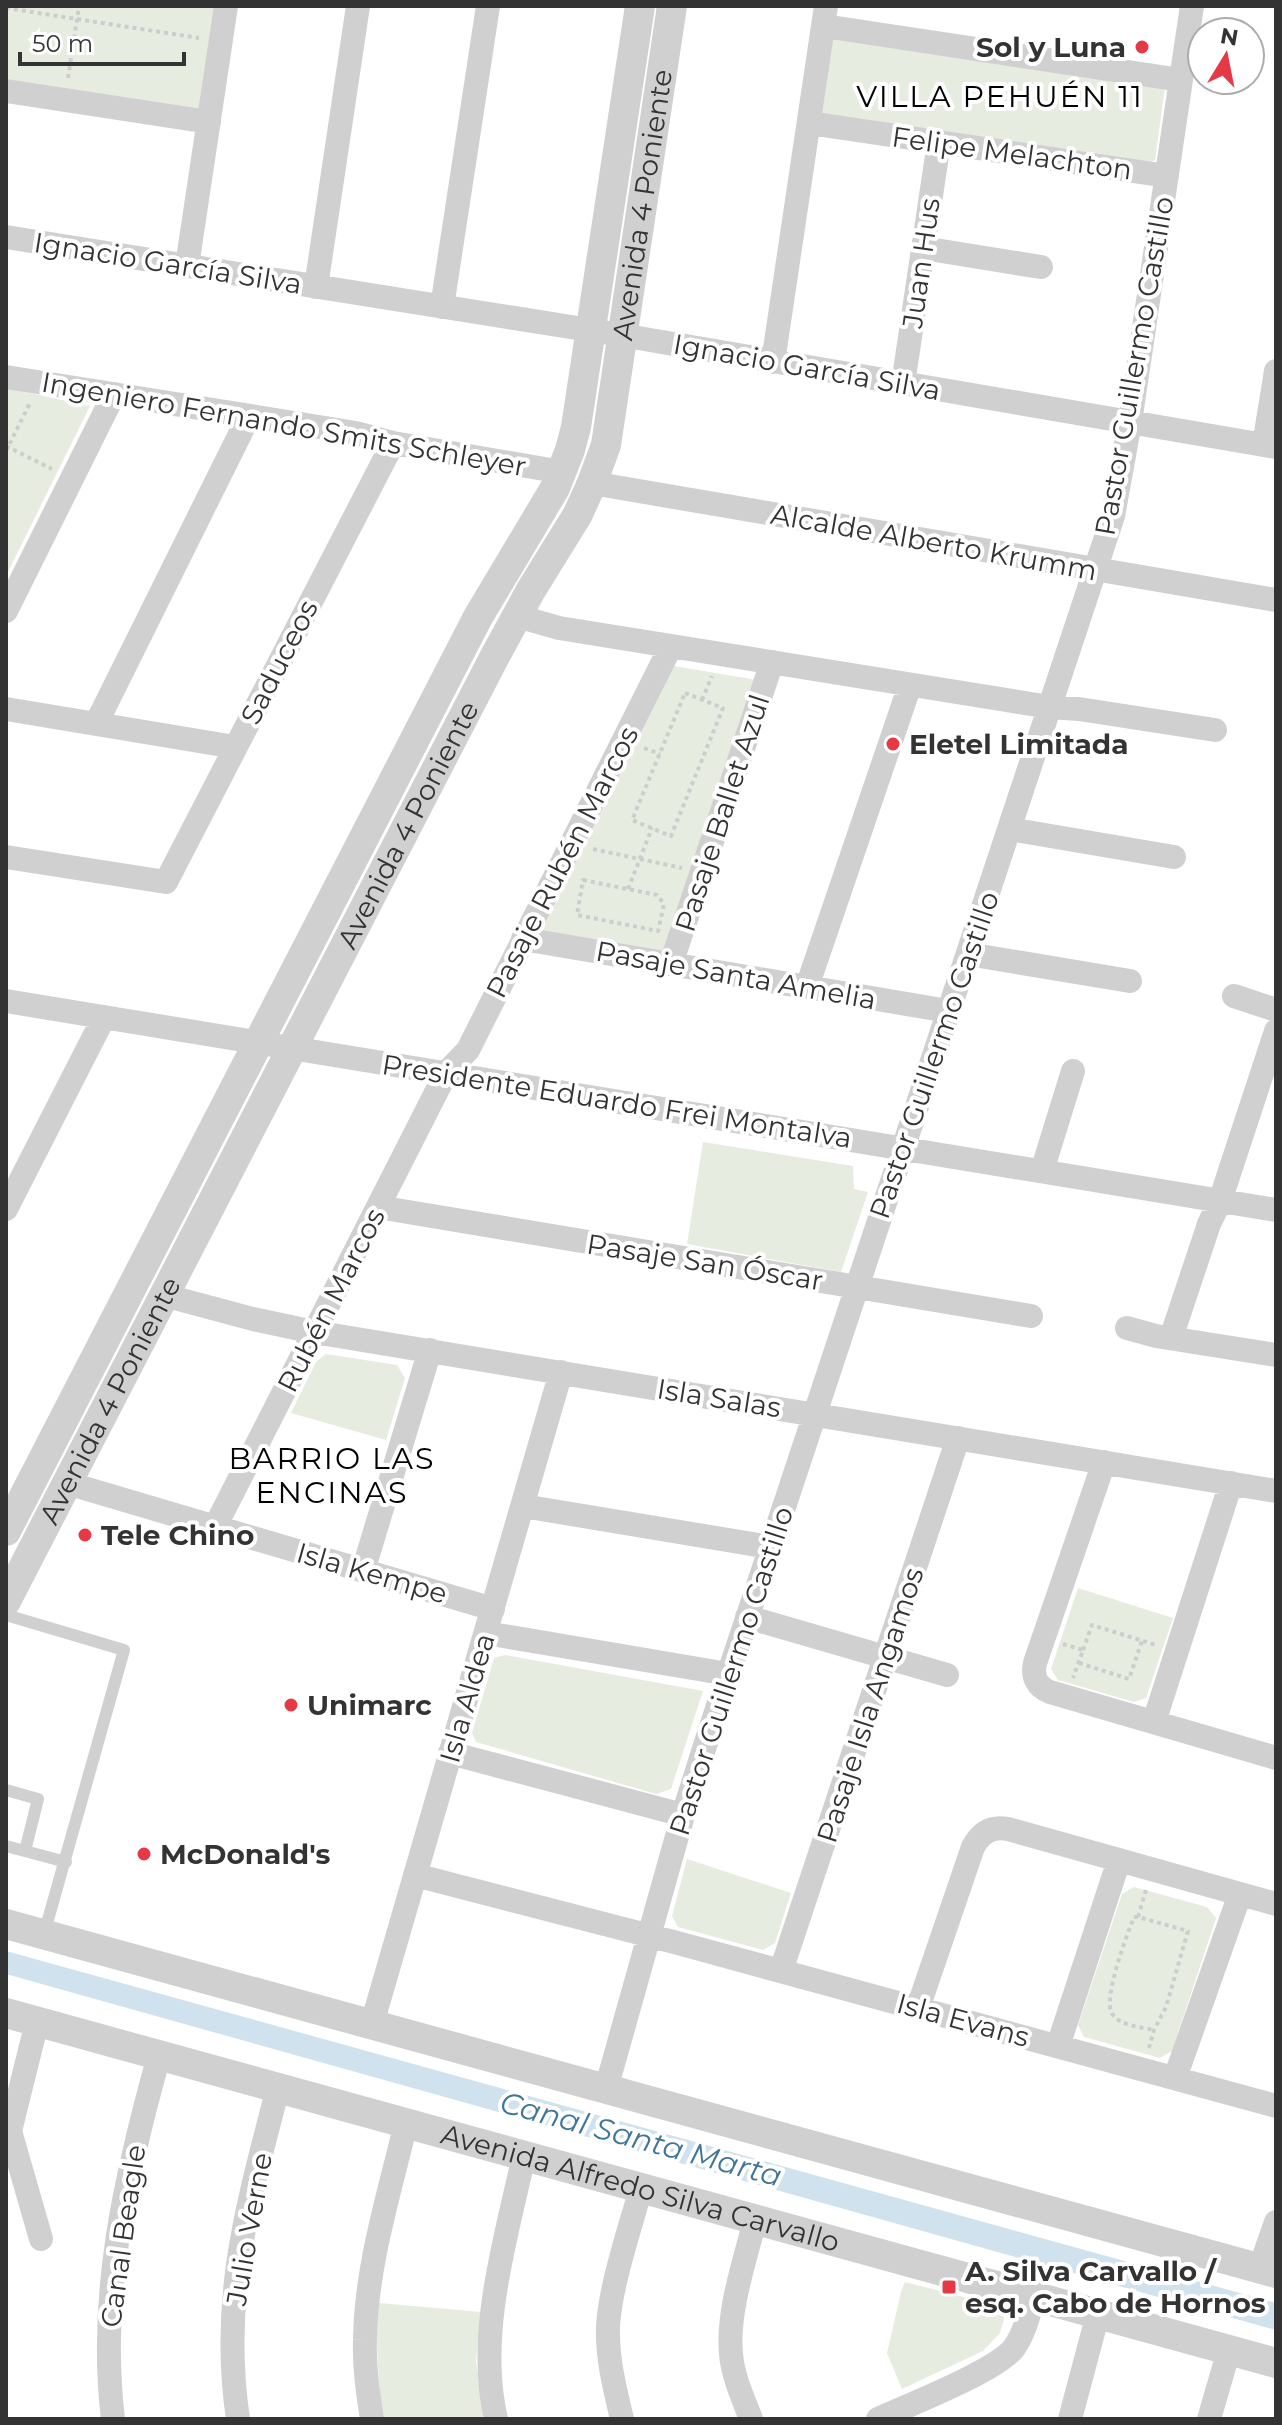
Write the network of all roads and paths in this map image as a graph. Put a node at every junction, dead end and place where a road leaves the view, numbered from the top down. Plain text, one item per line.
1 (79, 6) edge
2 (226, 6) edge
3 (358, 6) edge
4 (488, 6) edge
5 (640, 6) edge
6 (672, 6) edge
7 (1192, 6) edge
8 (6, 8) edge
9 (825, 16) edge
10 (78, 18) junction
11 (221, 42) junction
12 (1181, 80) junction
13 (6, 91) edge
14 (64, 100) junction
15 (209, 122) junction
16 (809, 123) junction
17 (939, 142) junction
18 (1167, 176) junction
19 (6, 237) edge
20 (923, 248) junction
21 (187, 266) junction
22 (1041, 267) dead end
23 (316, 287) junction
24 (442, 307) junction
25 (591, 330) junction
26 (621, 335) junction
27 (773, 362) junction
28 (1276, 371) edge
29 (6, 377) edge
30 (40, 383) junction
31 (903, 384) junction
32 (114, 394) junction
33 (249, 416) junction
34 (1130, 422) junction
35 (393, 443) junction
36 (1270, 446) edge
37 (7, 448) edge
38 (562, 472) junction
39 (72, 479) junction
40 (592, 483) junction
41 (1096, 569) junction
42 (1276, 600) edge
43 (6, 611) edge
44 (518, 614) junction
45 (671, 646) junction
46 (772, 662) junction
47 (910, 685) junction
48 (1050, 707) junction
49 (6, 709) edge
50 (96, 724) junction
51 (1215, 730) dead end
52 (235, 747) junction
53 (652, 828) junction
54 (1009, 829) junction
55 (571, 844) junction
56 (6, 857) edge
57 (1174, 857) dead end
58 (640, 859) junction
59 (703, 873) junction
60 (628, 889) junction
61 (523, 939) junction
62 (968, 954) junction
63 (671, 964) junction
64 (1130, 981) dead end
65 (807, 987) junction
66 (1234, 996) dead end
67 (6, 1001) edge
68 (1276, 1010) edge
69 (948, 1011) junction
70 (104, 1017) junction
71 (1276, 1031) edge
72 (257, 1042) junction
73 (291, 1048) junction
74 (1073, 1071) dead end
75 (446, 1073) junction
76 (902, 1148) junction
77 (1042, 1171) junction
78 (1220, 1201) junction
79 (378, 1207) junction
80 (6, 1209) edge
81 (1276, 1210) edge
82 (857, 1287) junction
83 (163, 1295) junction
84 (1031, 1316) dead end
85 (1127, 1328) dead end
86 (314, 1332) junction
87 (1171, 1338) junction
88 (430, 1350) junction
89 (1276, 1355) edge
90 (561, 1372) junction
91 (814, 1414) junction
92 (958, 1438) junction
93 (1104, 1462) junction
94 (67, 1483) junction
95 (1231, 1483) junction
96 (1276, 1491) edge
97 (523, 1506) junction
98 (215, 1527) junction
99 (6, 1531) edge
100 (770, 1547) junction
101 (363, 1571) junction
102 (6, 1601) edge
103 (493, 1609) junction
104 (6, 1615) edge
105 (747, 1617) junction
106 (486, 1633) junction
107 (1142, 1641) junction
108 (1061, 1643) dead end
109 (1163, 1648) dead end
110 (1083, 1650) junction
111 (885, 1657) junction
112 (1079, 1663) junction
113 (728, 1674) junction
114 (947, 1675) dead end
115 (1071, 1684) dead end
116 (1154, 1722) junction
117 (450, 1753) junction
118 (1276, 1758) edge
119 (6, 1790) edge
120 (683, 1815) junction
121 (6, 1846) edge
122 (25, 1851) junction
123 (1119, 1860) junction
124 (66, 1862) junction
125 (415, 1875) junction
126 (1146, 1890) dead end
127 (1240, 1894) junction
128 (1276, 1904) edge
129 (1138, 1917) junction
130 (6, 1924) edge
131 (44, 1934) junction
132 (649, 1935) junction
133 (781, 1971) junction
134 (918, 2008) junction
135 (6, 2013) edge
136 (37, 2022) junction
137 (372, 2024) junction
138 (1154, 2030) junction
139 (1058, 2046) junction
140 (1147, 2054) dead end
141 (159, 2056) junction
142 (1175, 2078) junction
143 (278, 2088) junction
144 (606, 2089) junction
145 (1276, 2106) edge
146 (406, 2123) junction
147 (524, 2156) junction
148 (641, 2188) junction
149 (755, 2220) junction
150 (1276, 2222) edge
151 (41, 2239) dead end
152 (1268, 2270) edge
153 (1034, 2296) junction
154 (1098, 2314) junction
155 (1229, 2350) junction
156 (1276, 2363) edge
157 (885, 2418) edge
158 (113, 2419) edge
159 (238, 2419) edge
160 (372, 2419) edge
161 (496, 2419) edge
162 (622, 2419) edge
163 (751, 2419) edge
164 (1070, 2419) edge
165 (1209, 2419) edge

1 - 10 path
2 - 11 street
3 - 23 street
4 - 24 street
5 - 25 street, Avenida 4 Poniente
6 - 26 street, Avenida 4 Poniente
7 - 12 street, Pastor Guillermo Castillo
8 - 10 path
9 - 12 street
9 - 16 street
10 - 11 path
10 - 14 path
11 - 15 street
12 - 18 street, Pastor Guillermo Castillo
13 - 14 street
14 - 15 street
15 - 21 street
16 - 17 street, Felipe Melachton
16 - 27 street
17 - 18 street, Felipe Melachton
17 - 20 street, Juan Hus
18 - 34 street, Pastor Guillermo Castillo
19 - 21 street, Ignacio García Silva
20 - 22 street
20 - 31 street, Juan Hus
21 - 23 street, Ignacio García Silva
23 - 24 street, Ignacio García Silva
24 - 25 street, Ignacio García Silva
25 - 26 street, Ignacio García Silva
25 - 38 street, Avenida 4 Poniente
26 - 27 street, Ignacio García Silva
26 - 40 street, Avenida 4 Poniente
27 - 31 street, Ignacio García Silva
28 - 36 street
29 - 30 street, Ingeniero Fernando Smits Schleyer
30 - 32 street, Ingeniero Fernando Smits Schleyer
30 - 37 path
31 - 34 street, Ignacio García Silva
32 - 33 street, Ingeniero Fernando Smits Schleyer
32 - 39 street
33 - 35 street, Ingeniero Fernando Smits Schleyer
33 - 50 street
34 - 36 street, Ignacio García Silva
34 - 41 street, Pastor Guillermo Castillo
35 - 38 street, Ingeniero Fernando Smits Schleyer
35 - 52 street, Saduceos
37 - 39 path
38 - 72 street, Avenida 4 Poniente
39 - 43 street
40 - 41 street, Alcalde Alberto Krumm
40 - 44 street, Avenida 4 Poniente
41 - 42 street, Alcalde Alberto Krumm
41 - 48 street, Pastor Guillermo Castillo
44 - 45 street
44 - 73 street, Avenida 4 Poniente
45 - 46 street
45 - 55 street, Pasaje Rubén Marcos
46 - 47 street
46 - 59 street, Pasaje Ballet Azul
47 - 48 street
47 - 65 street
48 - 51 street
48 - 54 street, Pastor Guillermo Castillo
49 - 50 street
50 - 52 street
52 - 56 street, Saduceos
53 - 53 path
53 - 58 path
54 - 57 street
54 - 62 street, Pastor Guillermo Castillo
55 - 58 path
55 - 61 street, Pasaje Rubén Marcos
58 - 59 path
58 - 60 path
59 - 63 street, Pasaje Ballet Azul
60 - 60 path
61 - 63 street, Pasaje Santa Amelia
61 - 75 street, Pasaje Rubén Marcos
62 - 64 street
62 - 69 street, Pastor Guillermo Castillo
63 - 65 street, Pasaje Santa Amelia
65 - 69 street, Pasaje Santa Amelia
66 - 68 street
67 - 70 street, Presidente Eduardo Frei Montalva
69 - 76 street, Pastor Guillermo Castillo
70 - 72 street, Presidente Eduardo Frei Montalva
70 - 80 street
71 - 78 street
72 - 73 street, Presidente Eduardo Frei Montalva
72 - 99 street, Avenida 4 Poniente
73 - 75 street, Presidente Eduardo Frei Montalva
73 - 83 street, Avenida 4 Poniente
74 - 77 street
75 - 76 street, Presidente Eduardo Frei Montalva
75 - 79 street, Rubén Marcos
76 - 77 street, Presidente Eduardo Frei Montalva
76 - 82 street, Pastor Guillermo Castillo
77 - 78 street, Presidente Eduardo Frei Montalva
78 - 81 street, Presidente Eduardo Frei Montalva
78 - 87 street
79 - 82 street, Pasaje San Óscar
79 - 86 street, Rubén Marcos
82 - 84 street, Pasaje San Óscar
82 - 91 street, Pastor Guillermo Castillo
83 - 86 street, Isla Salas
83 - 94 street, Avenida 4 Poniente
85 - 87 street
86 - 88 street, Isla Salas
86 - 98 street, Rubén Marcos
87 - 89 street
88 - 90 street, Isla Salas
88 - 101 street
90 - 91 street, Isla Salas
90 - 97 street, Isla Aldea
91 - 92 street, Isla Salas
91 - 100 street, Pastor Guillermo Castillo
92 - 93 street, Isla Salas
92 - 111 street, Pasaje Isla Angamos
93 - 95 street, Isla Salas
93 - 116 street
94 - 98 street, Isla Kempe
94 - 102 street, Avenida 4 Poniente
95 - 96 street, Isla Salas
95 - 116 street
97 - 100 street
97 - 103 street, Isla Aldea
98 - 101 street, Isla Kempe
100 - 105 street, Pastor Guillermo Castillo
101 - 103 street, Isla Kempe
103 - 106 street, Isla Aldea
104 - 124 lane
105 - 111 street
105 - 113 street, Pastor Guillermo Castillo
106 - 113 street
106 - 117 street, Isla Aldea
107 - 109 path
107 - 110 path
107 - 112 path
108 - 110 path
110 - 112 path
111 - 114 street
111 - 133 street, Pasaje Isla Angamos
112 - 115 path
113 - 120 street, Pastor Guillermo Castillo
116 - 118 street
117 - 120 street
117 - 125 street, Isla Aldea
119 - 122 lane
120 - 132 street, Pastor Guillermo Castillo
121 - 122 lane
122 - 124 lane
123 - 127 street
123 - 134 street
123 - 139 street
124 - 131 lane
125 - 132 street, Isla Evans
125 - 137 street, Isla Aldea
126 - 129 path
127 - 128 street
127 - 142 street
129 - 138 path
129 - 138 path
130 - 131 street
131 - 137 street
132 - 133 street, Isla Evans
132 - 144 street, Pastor Guillermo Castillo
133 - 134 street, Isla Evans
134 - 139 street, Isla Evans
135 - 136 street, Avenida Alfredo Silva Carvallo
136 - 141 street, Avenida Alfredo Silva Carvallo
136 - 151 street
137 - 144 street
138 - 140 path
139 - 142 street, Isla Evans
141 - 143 street, Avenida Alfredo Silva Carvallo
141 - 158 street, Canal Beagle
142 - 145 street, Isla Evans
143 - 146 street, Avenida Alfredo Silva Carvallo
143 - 159 street, Julio Verne
144 - 152 street
146 - 147 street, Avenida Alfredo Silva Carvallo
146 - 160 street
147 - 148 street, Avenida Alfredo Silva Carvallo
147 - 161 street
148 - 149 street, Avenida Alfredo Silva Carvallo
148 - 162 street
149 - 153 street, Avenida Alfredo Silva Carvallo
149 - 163 street
150 - 152 street
153 - 154 street, Avenida Alfredo Silva Carvallo
153 - 157 street
154 - 155 street, Avenida Alfredo Silva Carvallo
154 - 164 street
155 - 156 street, Avenida Alfredo Silva Carvallo
155 - 165 street

